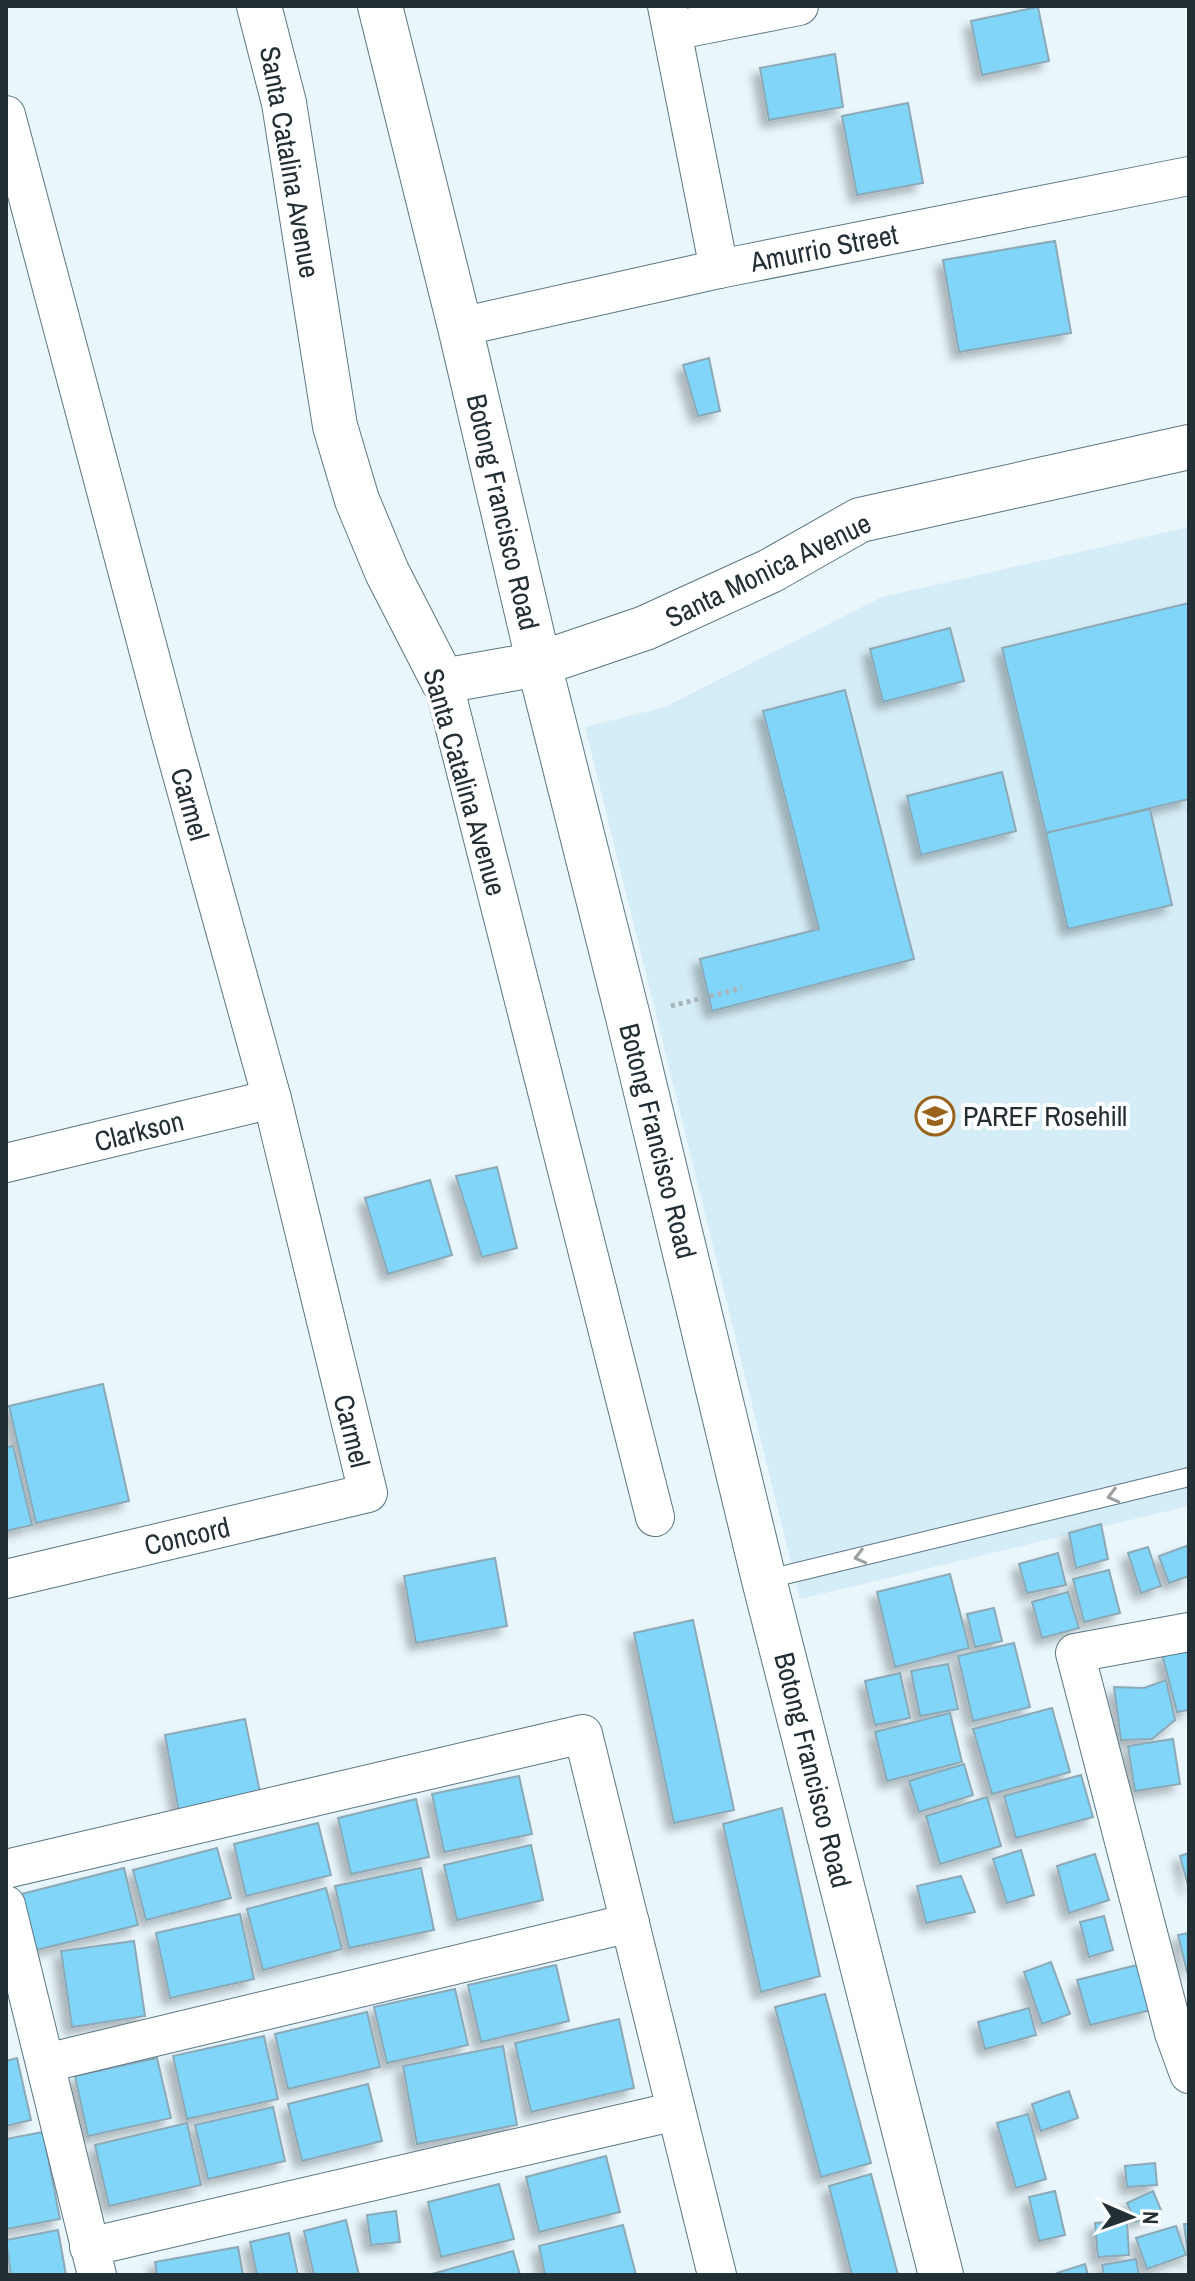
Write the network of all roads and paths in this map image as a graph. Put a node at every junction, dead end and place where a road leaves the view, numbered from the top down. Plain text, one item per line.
1 (259, 6) edge
2 (380, 6) edge
3 (799, 6) edge
4 (669, 19) edge
5 (6, 115) edge
6 (1189, 176) edge
7 (719, 269) junction
8 (460, 327) junction
9 (1189, 447) edge
10 (539, 664) junction
11 (443, 681) junction
12 (272, 1099) junction
13 (6, 1163) edge
14 (1189, 1477) edge
15 (368, 1493) joint
16 (655, 1517) dead end
17 (6, 1579) edge
18 (764, 1580) junction
19 (1189, 1632) edge
20 (6, 1869) edge
21 (6, 1905) edge
22 (630, 1923) junction
23 (1182, 2030) edge
24 (46, 2063) junction
25 (1189, 2074) edge
26 (676, 2111) junction
27 (93, 2261) edge
28 (717, 2275) edge
29 (941, 2275) edge

1 - 11 street, Santa Catalina Avenue
2 - 8 street, Botong Francisco Road
3 - 4 street
4 - 7 street
5 - 12 street, Carmel
6 - 7 street, Amurrio Street
7 - 8 street, Amurrio Street
8 - 10 street, Botong Francisco Road
9 - 10 street, Santa Monica Avenue
10 - 11 street, Santa Monica Avenue
10 - 18 street, Botong Francisco Road
11 - 16 street, Santa Catalina Avenue
12 - 13 street, Clarkson
12 - 15 street, Carmel
14 -> 18 lane
15 - 17 street, Concord
18 - 29 street, Botong Francisco Road
19 - 23 street
20 - 22 street
21 - 24 street
22 - 24 street
22 - 26 street
23 - 25 street
24 - 27 street
26 - 27 street
26 - 28 street

